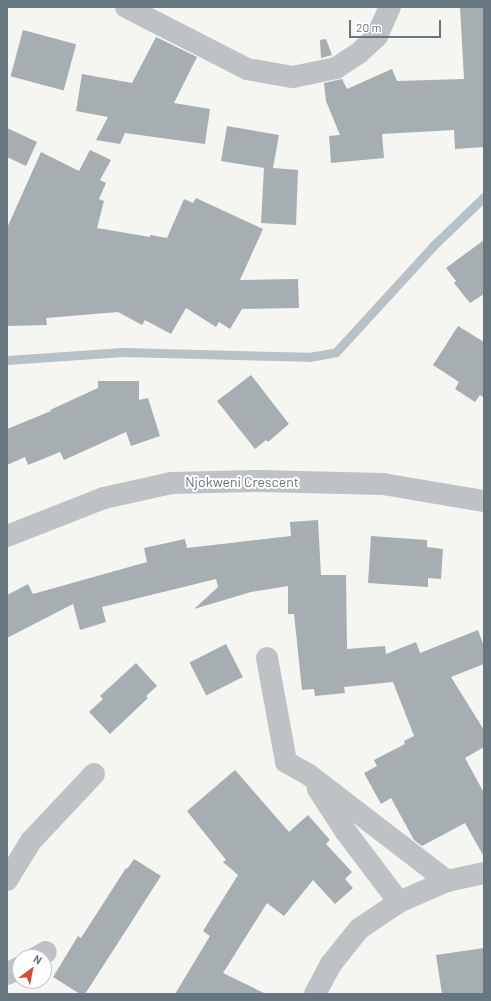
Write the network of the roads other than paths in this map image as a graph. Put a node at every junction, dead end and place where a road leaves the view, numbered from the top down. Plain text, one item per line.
1 (126, 7) edge
2 (390, 7) edge
3 (484, 501) edge
4 (7, 536) edge
5 (267, 658) dead end
6 (302, 773) junction
7 (94, 774) dead end
8 (484, 873) edge
9 (7, 880) edge
10 (447, 881) junction
11 (399, 902) junction
12 (315, 994) edge

1 - 2 street
3 - 4 street, Njokweni Crescent
5 - 6 street
6 - 10 street
6 - 11 street
7 - 9 street
8 - 10 street
10 - 11 street
11 - 12 street

